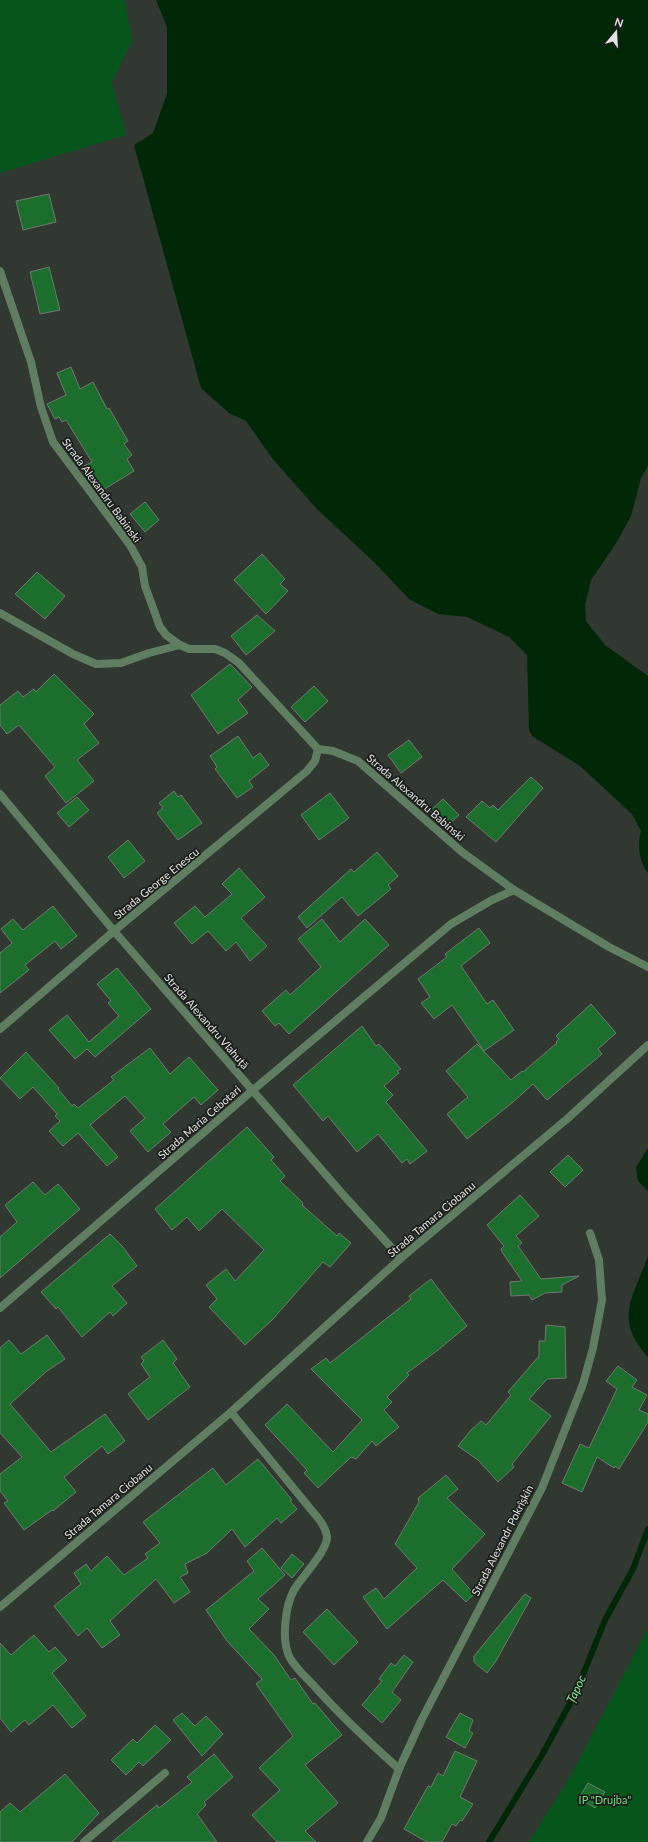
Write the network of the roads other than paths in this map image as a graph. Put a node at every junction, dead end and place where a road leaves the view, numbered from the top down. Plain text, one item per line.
1 (0, 271) edge
2 (0, 613) edge
3 (180, 646) junction
4 (318, 749) junction
5 (0, 794) edge
6 (514, 890) junction
7 (114, 931) junction
8 (648, 967) edge
9 (0, 1029) edge
10 (648, 1045) edge
11 (253, 1090) junction
12 (590, 1233) dead end
13 (401, 1258) junction
14 (0, 1308) edge
15 (231, 1412) junction
16 (0, 1606) edge
17 (399, 1769) junction
18 (165, 1773) dead end
19 (84, 1842) edge
20 (367, 1842) edge

1 - 3 street, Strada Alexandru Babinski
2 - 3 street
3 - 4 street
4 - 6 street, Strada Alexandru Babinski
4 - 7 street, Strada George Enescu
5 - 7 street, Strada Аlexandru Vlahuță
6 - 8 street, Strada Alexandru Babinski
6 - 11 street, Strada Maria Cebotari
7 - 9 street, Strada George Enescu
7 - 11 street, Strada Аlexandru Vlahuță
10 - 13 street, Strada Tamara Ciobanu
11 - 13 street, Strada Аlexandru Vlahuță
11 - 14 street, Strada Maria Cebotari
12 - 17 street, Strada Alexandr Pokrîșkin
13 - 15 street, Strada Tamara Ciobanu
15 - 16 street, Strada Tamara Ciobanu
15 - 17 street
17 - 20 street, Strada Alexandr Pokrîșkin
18 - 19 street

